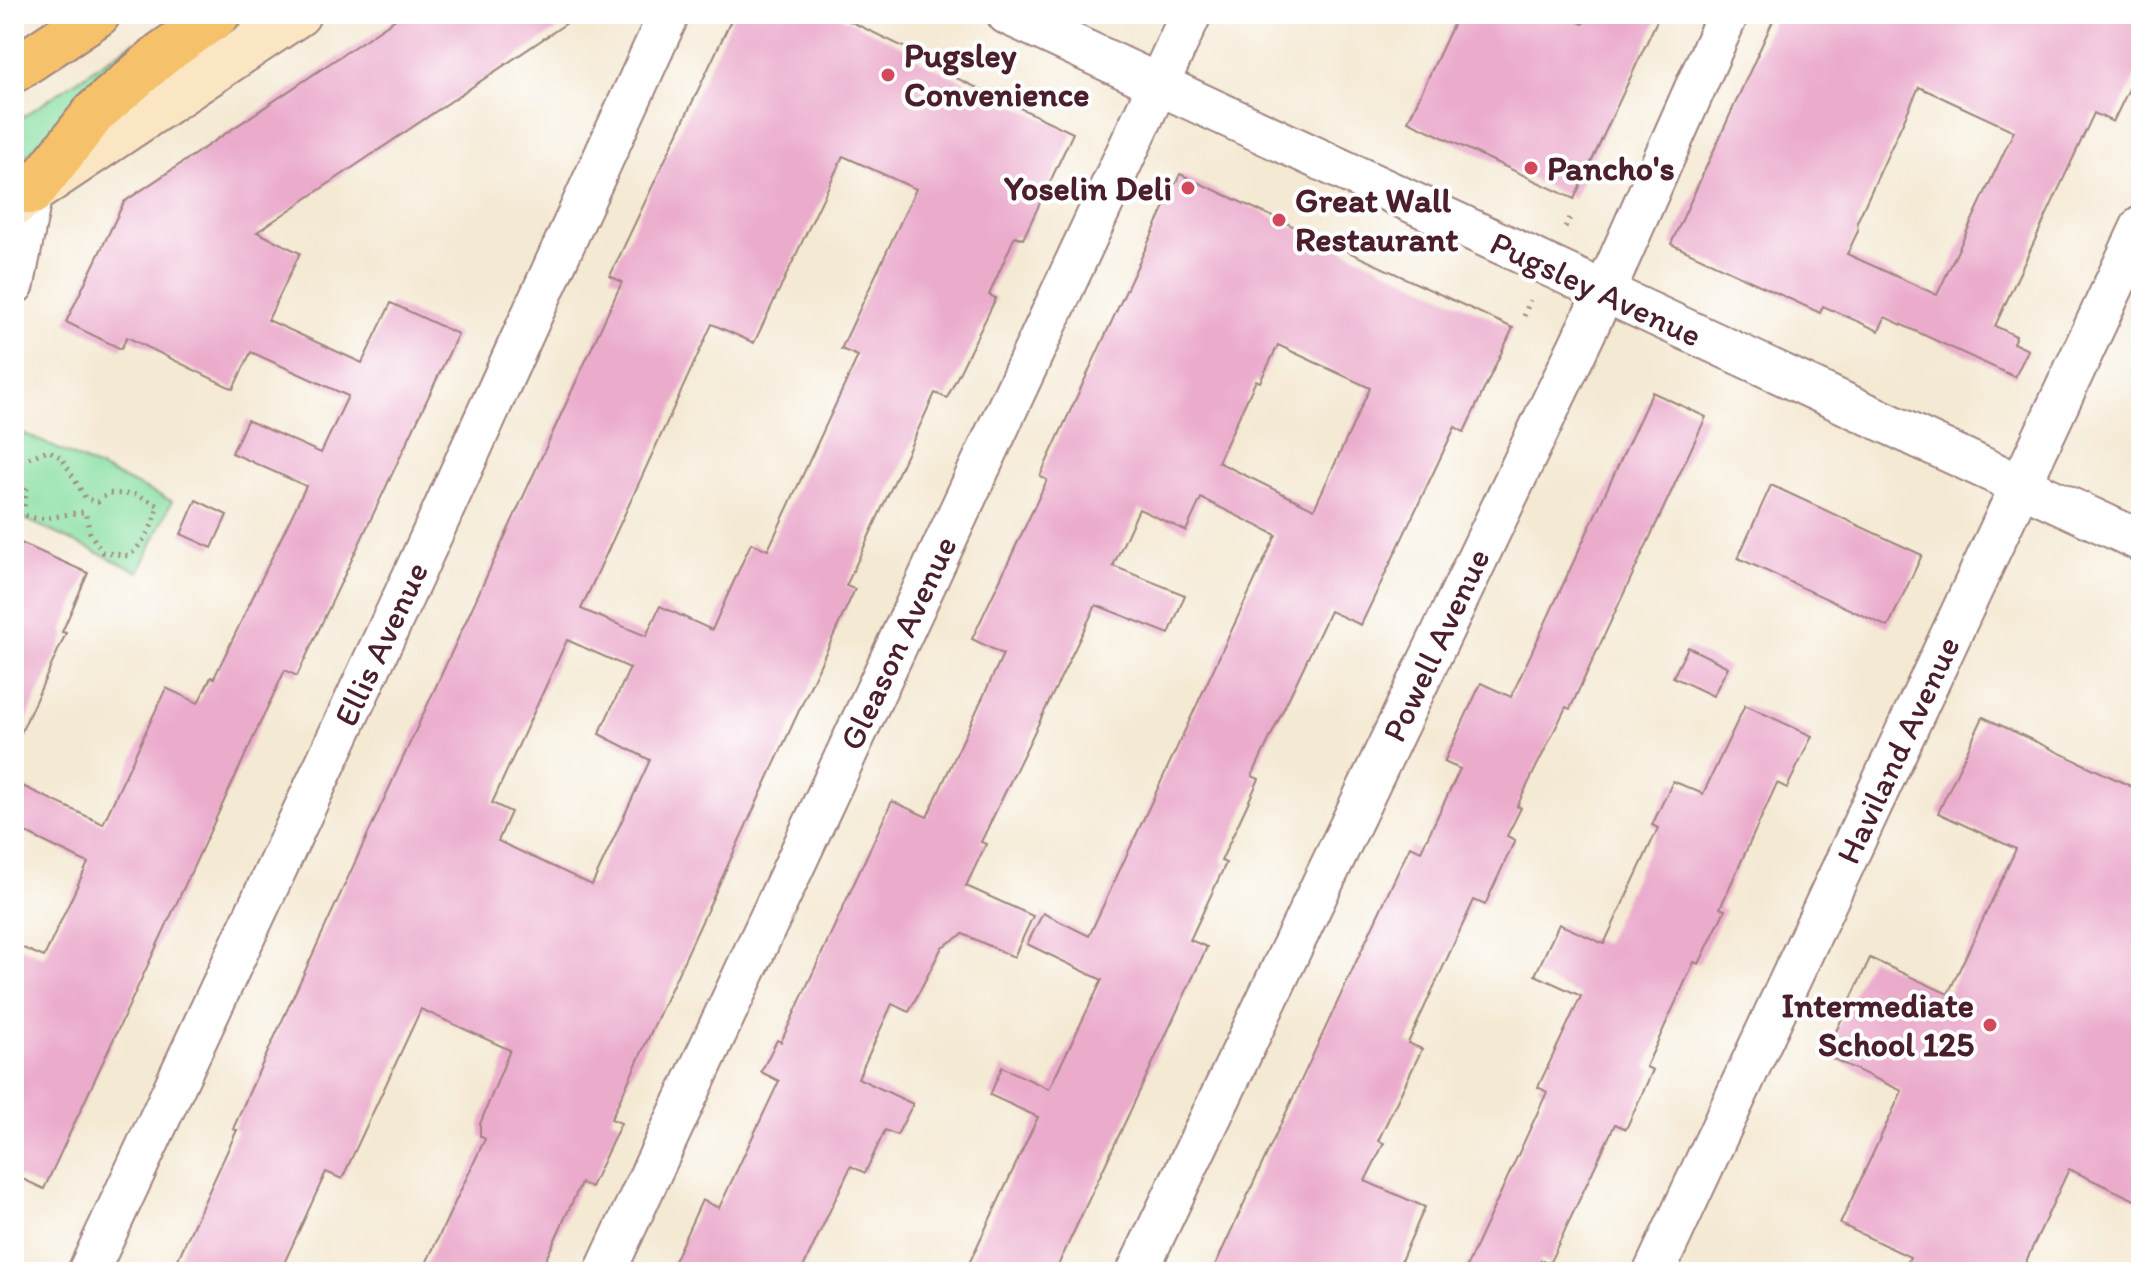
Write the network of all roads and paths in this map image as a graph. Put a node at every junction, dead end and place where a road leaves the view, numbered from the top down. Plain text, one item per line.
1 (98, 14) edge
2 (218, 14) edge
3 (298, 14) edge
4 (669, 14) edge
5 (1007, 14) edge
6 (1191, 14) edge
7 (1728, 14) edge
8 (14, 70) edge
9 (1158, 84) junction
10 (23, 198) edge
11 (1573, 213) dead end
12 (1565, 227) dead end
13 (2141, 227) edge
14 (14, 284) edge
15 (1604, 293) junction
16 (1530, 300) dead end
17 (1524, 316) dead end
18 (14, 464) edge
19 (14, 480) edge
20 (2021, 485) junction
21 (14, 507) edge
22 (2141, 541) edge
23 (88, 1272) edge
24 (605, 1272) edge
25 (1137, 1272) edge
26 (1654, 1272) edge

1 - 8 highway
2 - 10 highway
3 - 10 main road
4 - 23 street, Ellis Avenue
5 - 9 street, Pugsley Avenue
6 - 9 street, Gleason Avenue
7 - 15 street, Powell Avenue
9 - 15 street, Pugsley Avenue
9 - 24 street, Gleason Avenue
10 - 14 street
11 - 12 path
13 - 20 street, Haviland Avenue
15 - 20 street, Pugsley Avenue
15 - 25 street, Powell Avenue
16 - 17 path
18 - 21 path
19 - 21 path
20 - 22 street, Pugsley Avenue
20 - 26 street, Haviland Avenue

